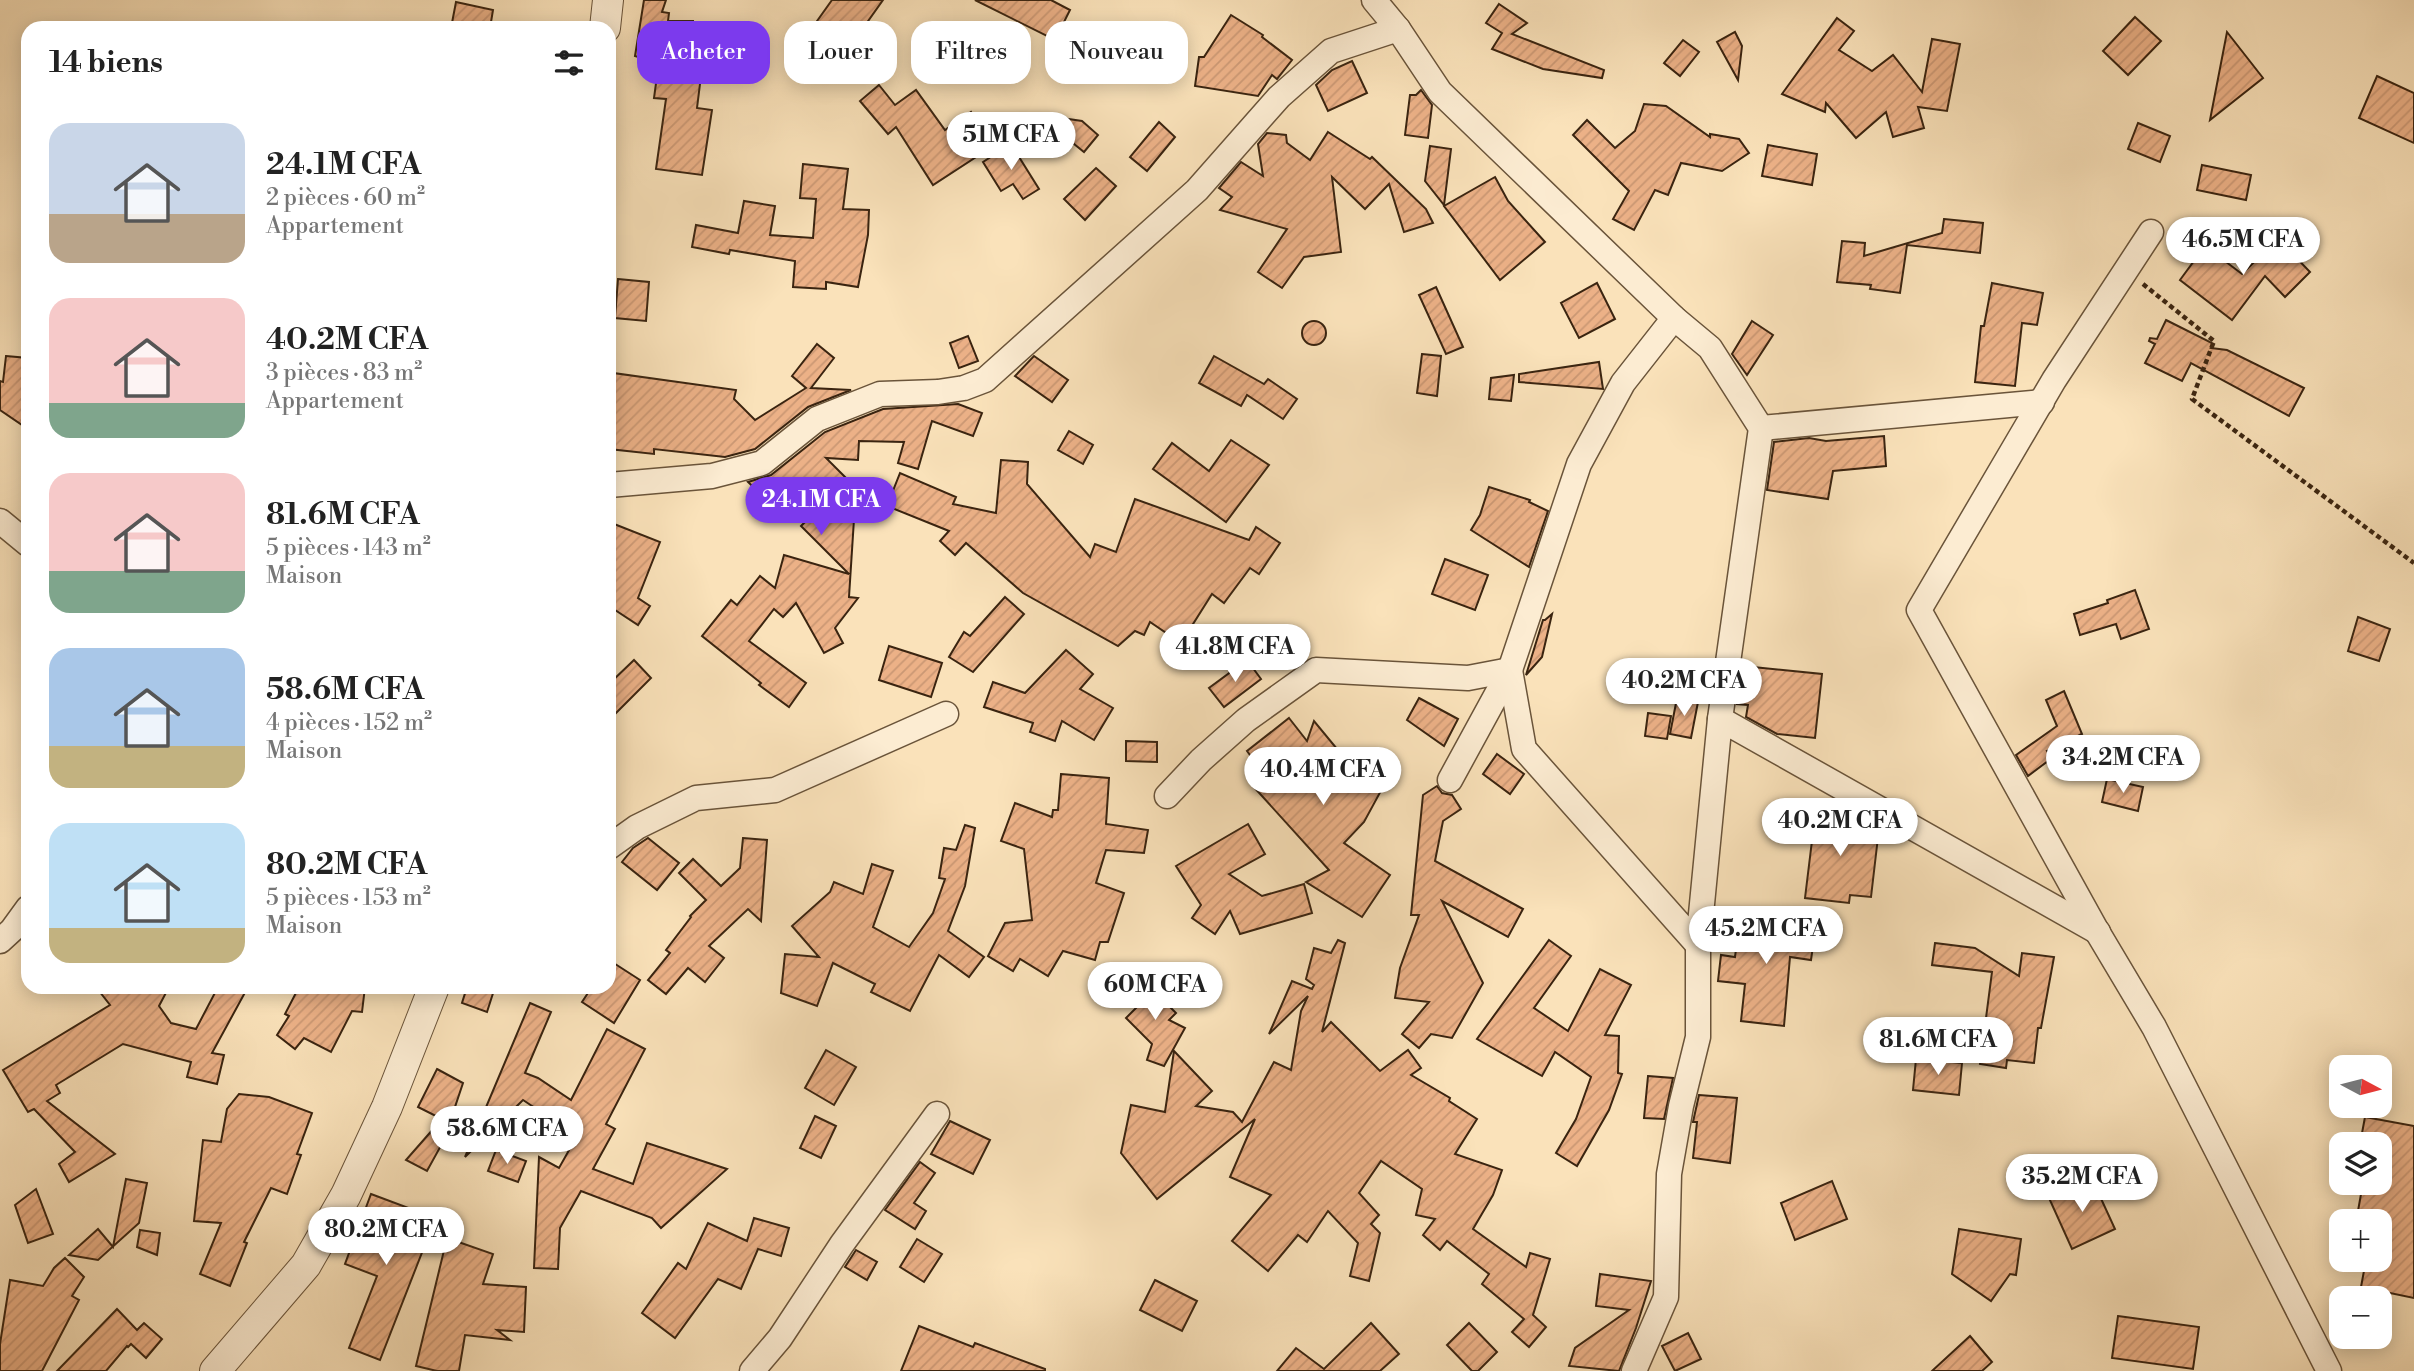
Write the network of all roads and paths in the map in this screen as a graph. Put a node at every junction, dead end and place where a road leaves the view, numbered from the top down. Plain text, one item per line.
1 (608, 0) edge
2 (1374, 0) edge
3 (606, 21) edge
4 (1398, 29) junction
5 (2151, 232) dead end
6 (2126, 271) junction
7 (1674, 318) junction
8 (2042, 402) junction
9 (1761, 428) junction
10 (616, 484) edge
11 (0, 522) edge
12 (21, 537) edge
13 (2414, 563) edge
14 (1510, 670) junction
15 (946, 714) dead end
16 (1720, 719) junction
17 (1450, 780) dead end
18 (1167, 796) dead end
19 (616, 841) edge
20 (21, 918) edge
21 (2098, 933) junction
22 (0, 941) edge
23 (1698, 945) junction
24 (431, 994) edge
25 (937, 1114) dead end
26 (215, 1371) edge
27 (752, 1371) edge
28 (1634, 1371) edge
29 (2329, 1371) edge

1 - 3 street
2 - 4 street
4 - 7 street
4 - 10 street
5 - 6 street
6 - 8 street
6 - 13 path
7 - 9 street
7 - 14 street
8 - 9 street
8 - 21 street
9 - 16 street
11 - 12 street
14 - 17 street
14 - 18 street
14 - 23 street
15 - 19 street
16 - 21 street
16 - 23 street
20 - 22 street
21 - 29 street
23 - 28 street
24 - 26 street
25 - 27 street

